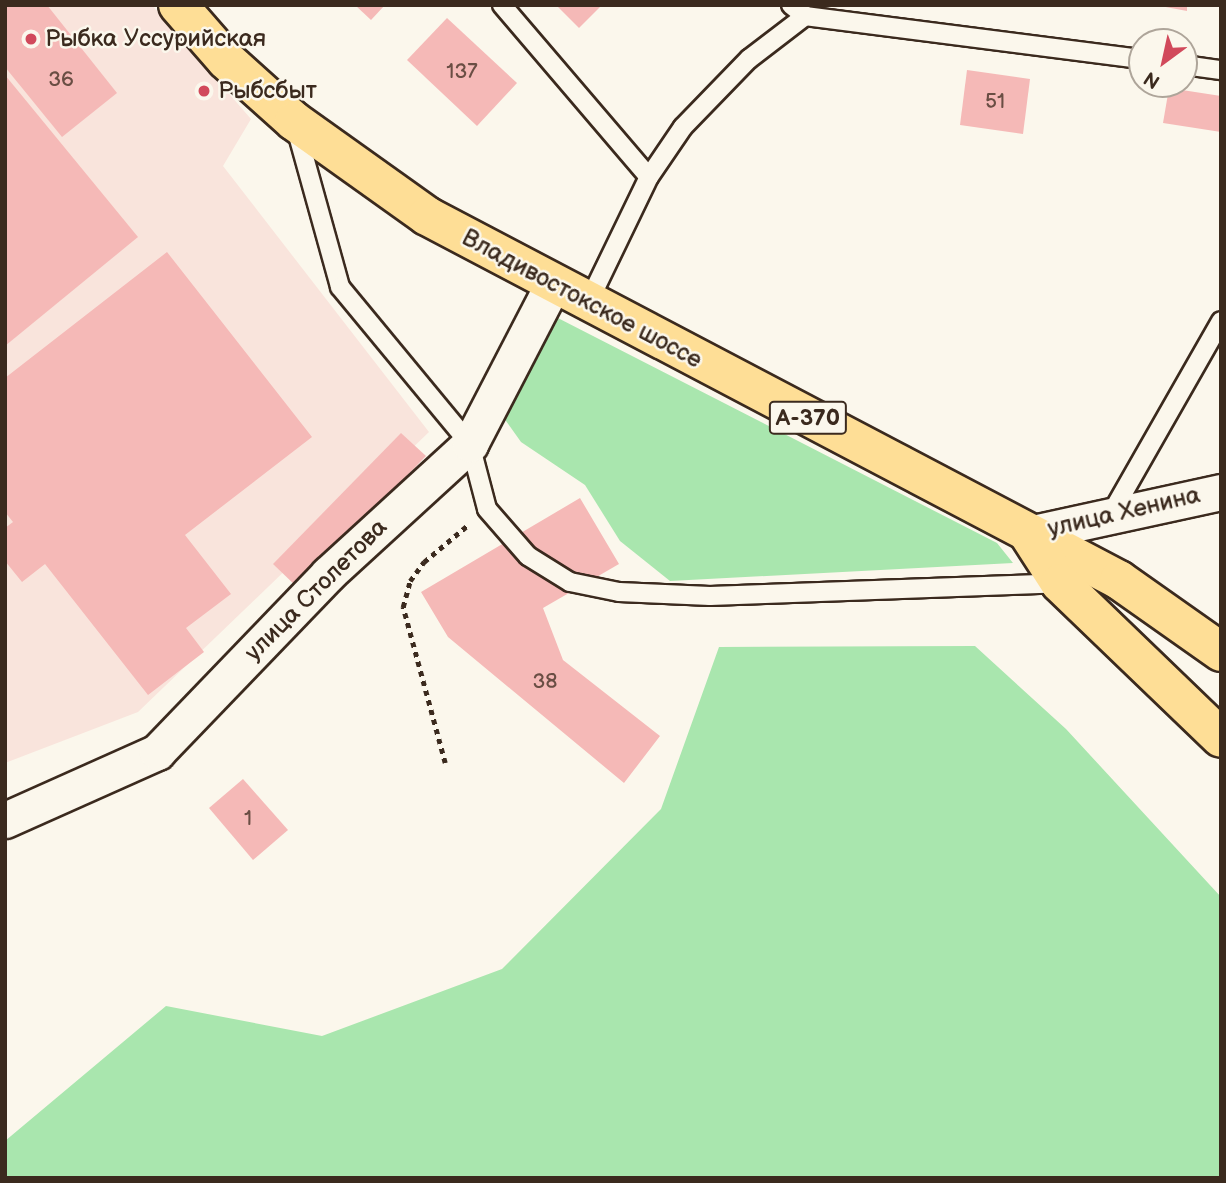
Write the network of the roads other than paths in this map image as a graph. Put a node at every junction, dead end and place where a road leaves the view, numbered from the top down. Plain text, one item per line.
1 (178, 5) edge
2 (502, 5) edge
3 (798, 10) edge
4 (1128, 57) edge
5 (1198, 67) edge
6 (1221, 69) edge
7 (294, 121) junction
8 (649, 177) junction
9 (553, 284) junction
10 (588, 303) junction
11 (1221, 321) edge
12 (470, 444) junction
13 (1221, 492) edge
14 (1111, 513) junction
15 (1028, 534) junction
16 (1060, 583) junction
17 (1221, 652) edge
18 (1221, 738) edge
19 (5, 820) edge

1 - 7 highway, Владивостокское шоссе / А-370
2 - 8 lane
3 - 4 lane
3 - 8 lane
5 - 6 lane
7 - 9 highway, Владивостокское шоссе / А-370
7 - 12 lane
8 - 10 lane
9 - 10 highway, Владивостокское шоссе / А-370
9 - 12 street, улица Столетова
10 - 15 highway, Владивостокское шоссе / А-370
11 - 14 lane
12 - 16 lane
12 - 19 street, улица Столетова
13 - 14 street, улица Хенина
14 - 15 street, улица Хенина
15 - 16 highway, Владивостокское шоссе / А-370
15 - 17 highway, Владивостокское шоссе / А-370
16 - 18 highway, Владивостокское шоссе / А-370

